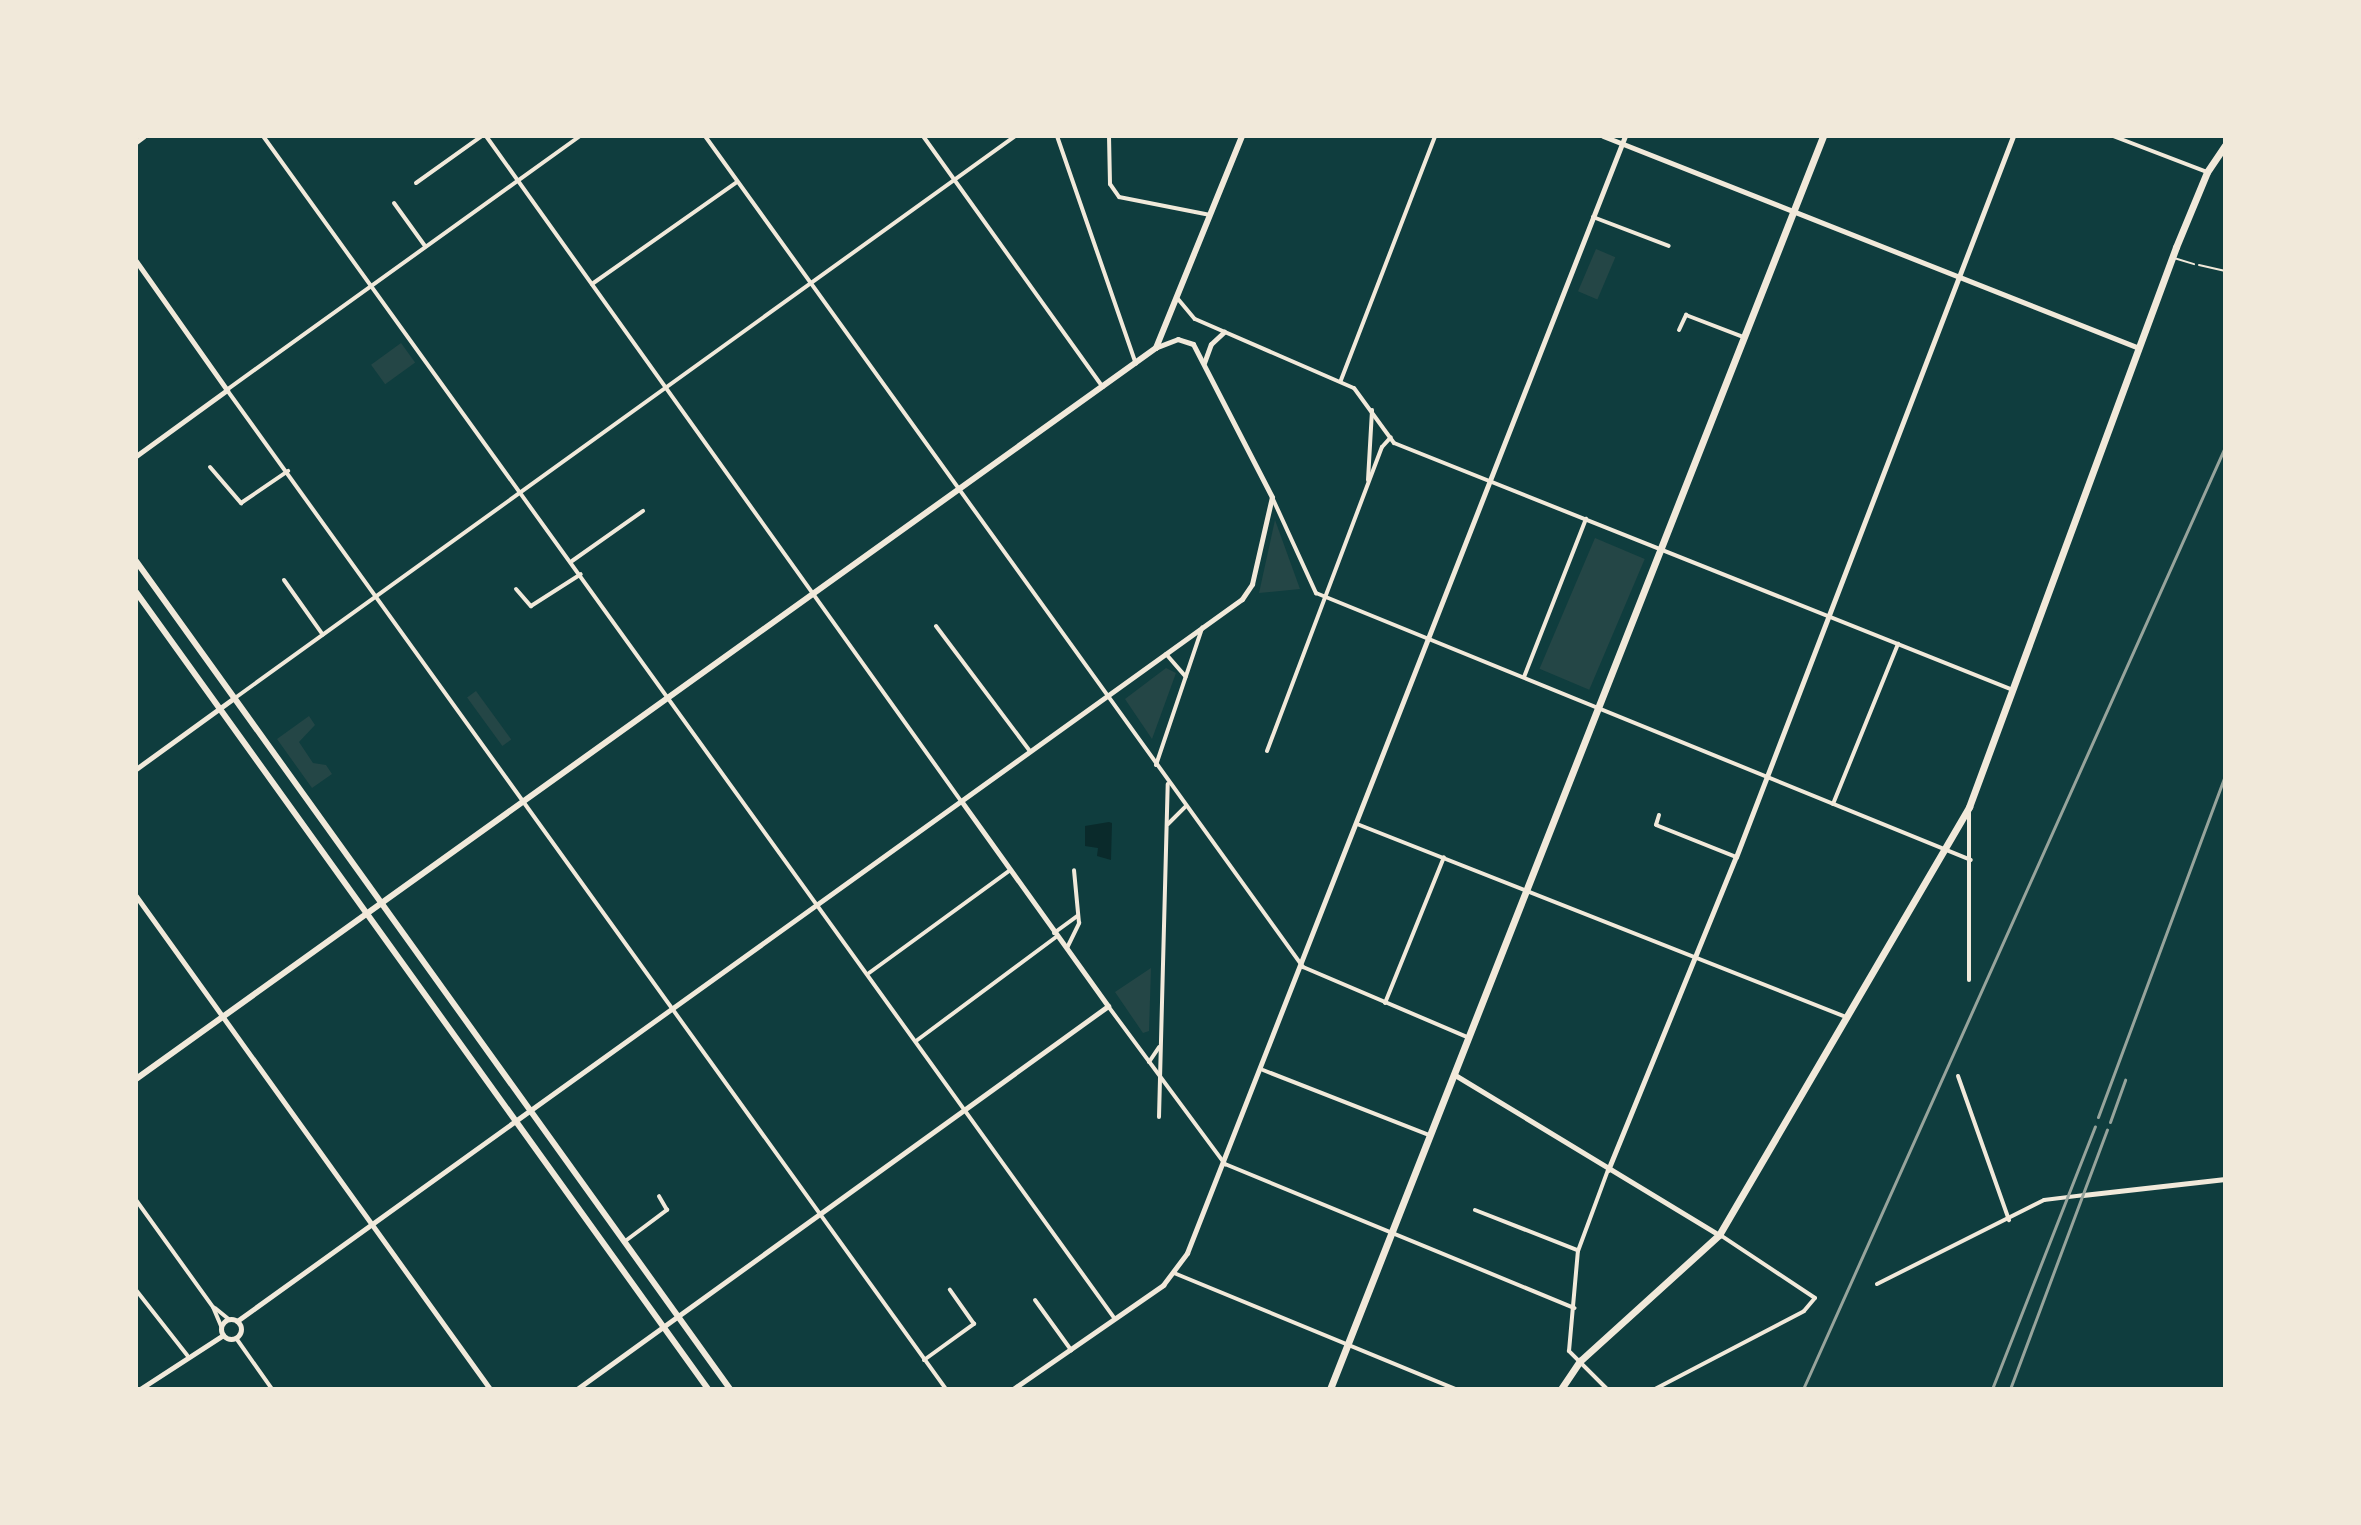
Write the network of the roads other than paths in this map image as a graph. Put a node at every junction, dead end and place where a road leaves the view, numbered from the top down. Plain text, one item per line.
1 (144, 136) edge
2 (263, 136) edge
3 (484, 136) edge
4 (580, 136) edge
5 (705, 136) edge
6 (923, 136) edge
7 (1015, 136) edge
8 (1057, 136) edge
9 (1109, 136) edge
10 (1242, 136) edge
11 (1435, 136) edge
12 (1603, 136) edge
13 (1625, 136) edge
14 (1823, 136) edge
15 (2013, 136) edge
16 (2113, 136) edge
17 (136, 142) edge
18 (1622, 144) junction
19 (2225, 145) edge
20 (2207, 172) junction
21 (955, 180) junction
22 (518, 181) junction
23 (738, 181) junction
24 (416, 183) dead end
25 (394, 203) dead end
26 (1793, 213) junction
27 (1211, 215) junction
28 (1592, 217) junction
29 (1669, 246) dead end
30 (426, 247) junction
31 (2173, 258) junction
32 (136, 261) edge
33 (2194, 264) dead end
34 (2199, 265) dead end
35 (2225, 271) edge
36 (1960, 278) junction
37 (592, 284) junction
38 (810, 284) junction
39 (374, 285) junction
40 (1177, 298) junction
41 (1679, 330) dead end
42 (1224, 332) junction
43 (1745, 338) junction
44 (1156, 348) junction
45 (2140, 348) junction
46 (1136, 364) junction
47 (1203, 364) junction
48 (1341, 380) junction
49 (1103, 387) junction
50 (666, 388) junction
51 (227, 390) junction
52 (1372, 407) junction
53 (1391, 437) junction
54 (136, 456) edge
55 (210, 467) dead end
56 (289, 471) junction
57 (1490, 480) junction
58 (1369, 481) junction
59 (960, 490) junction
60 (522, 492) junction
61 (1272, 497) junction
62 (643, 511) dead end
63 (1586, 519) junction
64 (1662, 550) junction
65 (136, 561) edge
66 (572, 561) junction
67 (581, 574) junction
68 (284, 580) dead end
69 (516, 589) dead end
70 (136, 592) edge
71 (376, 595) junction
72 (814, 595) junction
73 (1325, 596) junction
74 (1829, 616) junction
75 (936, 626) dead end
76 (1202, 628) junction
77 (323, 635) junction
78 (1427, 639) junction
79 (1898, 644) junction
80 (1166, 654) junction
81 (1186, 677) junction
82 (1524, 678) junction
83 (2015, 691) junction
84 (234, 698) junction
85 (1105, 698) junction
86 (670, 699) junction
87 (220, 709) junction
88 (1600, 709) junction
89 (1030, 751) junction
90 (1267, 751) dead end
91 (1156, 765) junction
92 (136, 769) edge
93 (1767, 777) junction
94 (1168, 782) junction
95 (961, 801) junction
96 (524, 803) junction
97 (1833, 804) junction
98 (1186, 806) junction
99 (1969, 807) junction
100 (1659, 815) dead end
101 (1357, 824) junction
102 (1167, 826) junction
103 (1946, 850) junction
104 (1444, 857) junction
105 (1736, 857) junction
106 (1971, 860) junction
107 (1074, 870) dead end
108 (1009, 871) junction
109 (1528, 891) junction
110 (136, 896) edge
111 (818, 903) junction
112 (381, 905) junction
113 (367, 914) junction
114 (1077, 916) junction
115 (1055, 935) junction
116 (1066, 950) junction
117 (1696, 957) junction
118 (1303, 967) junction
119 (868, 974) junction
120 (1969, 980) dead end
121 (1385, 1003) junction
122 (1108, 1006) junction
123 (670, 1007) junction
124 (222, 1017) junction
125 (1847, 1017) junction
126 (1470, 1038) junction
127 (916, 1041) junction
128 (1161, 1045) junction
129 (1149, 1062) junction
130 (1263, 1070) junction
131 (1455, 1075) junction
132 (1958, 1076) dead end
133 (1160, 1078) junction
134 (136, 1079) edge
135 (526, 1110) junction
136 (966, 1111) junction
137 (1159, 1117) dead end
138 (512, 1120) junction
139 (1431, 1136) junction
140 (1225, 1164) junction
141 (1608, 1170) junction
142 (2225, 1179) edge
143 (2083, 1195) joint
144 (659, 1196) dead end
145 (136, 1200) edge
146 (1475, 1210) dead end
147 (819, 1216) junction
148 (2009, 1220) junction
149 (372, 1224) junction
150 (1392, 1234) junction
151 (1719, 1235) junction
152 (624, 1242) junction
153 (1578, 1251) junction
154 (1174, 1273) junction
155 (1877, 1284) dead end
156 (136, 1290) edge
157 (950, 1290) dead end
158 (1035, 1300) dead end
159 (213, 1307) junction
160 (1575, 1308) junction
161 (678, 1317) junction
162 (1115, 1319) junction
163 (233, 1321) junction
164 (664, 1327) junction
165 (222, 1328) junction
166 (223, 1335) junction
167 (236, 1338) junction
168 (1348, 1345) junction
169 (1072, 1350) junction
170 (187, 1355) junction
171 (924, 1360) junction
172 (1580, 1361) junction
173 (140, 1389) edge
174 (272, 1389) edge
175 (490, 1389) edge
176 (577, 1389) edge
177 (708, 1389) edge
178 (730, 1389) edge
179 (946, 1389) edge
180 (1013, 1389) edge
181 (1330, 1389) edge
182 (1455, 1389) edge
183 (1561, 1389) edge
184 (1607, 1389) edge
185 (1655, 1389) edge

1 - 17 street
2 - 39 street
3 - 22 street
3 - 24 street
4 - 22 street
5 - 23 street
6 - 21 street
7 - 21 street
8 - 46 street
9 - 27 street
10 - 27 main road
11 - 48 street
12 - 18 street
13 - 18 street
14 - 26 main road
15 - 36 street
16 - 20 street
18 - 26 street
18 - 28 street
19 - 20 main road
20 - 31 main road
21 - 38 street
21 - 49 street
22 - 30 street
22 - 37 street
23 - 37 street
23 - 38 street
25 - 30 street
26 - 36 street
26 - 43 main road
27 - 40 main road
28 - 29 street
28 - 57 street
30 - 39 street
31 - 33 lane
31 - 45 main road
32 - 51 street
34 - 35 lane
36 - 45 street
36 - 74 street
37 - 50 street
38 - 50 street
38 - 59 street
39 - 51 street
39 - 60 street
40 - 42 street
40 - 44 main road
41 - 43 street
42 - 47 street
42 - 48 street
43 - 64 main road
44 - 46 main road
44 - 47 street
45 - 83 main road
46 - 49 main road
47 - 61 street
48 - 52 street
49 - 59 main road
50 - 60 street
50 - 72 street
51 - 54 street
51 - 56 street
52 - 53 street
52 - 58 street
53 - 57 street
53 - 58 street
55 - 56 street
56 - 71 street
57 - 63 street
57 - 78 street
58 - 73 street
59 - 72 main road
59 - 85 street
60 - 66 street
60 - 71 street
61 - 73 street
61 - 76 street
62 - 66 street
63 - 64 street
63 - 82 street
64 - 74 street
64 - 88 main road
65 - 84 main road
66 - 67 street
67 - 69 street
67 - 86 street
68 - 77 street
70 - 87 main road
71 - 77 street
71 - 96 street
72 - 86 main road
72 - 95 street
73 - 78 street
73 - 90 street
74 - 79 street
74 - 93 street
75 - 89 street
76 - 80 street
76 - 81 street
77 - 84 street
78 - 82 street
78 - 101 street
79 - 83 street
79 - 97 street
80 - 81 street
80 - 85 street
81 - 91 street
82 - 88 street
83 - 99 main road
84 - 87 street
84 - 112 main road
85 - 89 street
85 - 91 street
86 - 96 main road
86 - 111 street
87 - 92 street
87 - 113 main road
88 - 93 street
88 - 109 main road
89 - 95 street
91 - 94 street
93 - 97 street
93 - 105 street
94 - 98 street
94 - 102 street
95 - 108 street
95 - 111 street
96 - 112 main road
96 - 123 street
97 - 103 street
98 - 102 street
98 - 118 street
99 - 103 main road
99 - 106 street
100 - 105 street
101 - 104 street
101 - 118 street
102 - 128 street
103 - 106 street
103 - 125 main road
104 - 109 street
104 - 121 street
105 - 117 street
106 - 120 street
107 - 114 street
108 - 115 street
108 - 119 street
109 - 117 street
109 - 126 main road
110 - 124 street
111 - 119 street
111 - 123 street
112 - 113 main road
112 - 135 main road
113 - 124 main road
113 - 138 main road
114 - 115 street
114 - 116 street
115 - 116 street
115 - 127 street
116 - 122 street
117 - 125 street
117 - 141 street
118 - 121 street
118 - 130 street
119 - 127 street
121 - 126 street
122 - 129 street
122 - 136 street
123 - 135 street
123 - 147 street
124 - 134 main road
124 - 149 street
125 - 151 main road
126 - 131 main road
127 - 136 street
128 - 129 street
128 - 133 street
129 - 133 street
130 - 139 street
130 - 140 street
131 - 139 main road
131 - 141 street
132 - 148 street
133 - 137 street
133 - 140 street
135 - 138 street
135 - 152 main road
136 - 147 street
136 - 162 street
138 - 149 street
138 - 164 main road
139 - 150 main road
140 - 150 street
140 - 154 street
141 - 151 street
141 - 153 street
142 - 143 street
143 - 148 street
144 - 152 street
145 - 159 street
146 - 153 street
147 - 161 street
147 - 171 street
148 - 155 street
149 - 163 street
149 - 175 street
150 - 160 street
150 - 168 main road
151 - 172 main road
151 - 185 street
152 - 161 main road
153 - 160 street
154 - 162 street
154 - 168 street
156 - 170 street
157 - 171 street
158 - 169 street
159 - 163 street
159 - 165 street
160 - 172 street
161 - 164 street
161 - 178 main road
162 - 169 street
163 - 165 street
163 - 167 street
164 - 176 street
164 - 177 main road
165 - 166 street
166 - 167 street
166 - 170 street
167 - 174 street
168 - 181 main road
168 - 182 street
169 - 180 street
170 - 173 street
171 - 179 street
172 - 183 main road
172 - 184 street

